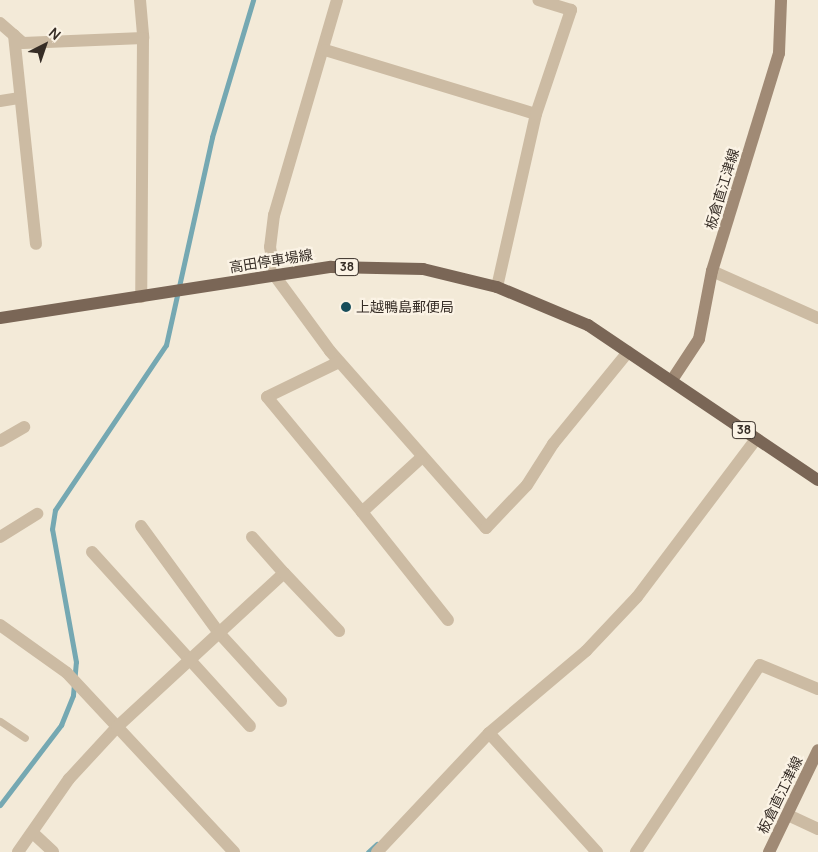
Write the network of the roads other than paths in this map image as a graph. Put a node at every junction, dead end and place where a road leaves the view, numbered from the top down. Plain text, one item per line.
1 (140, 0) edge
2 (337, 0) edge
3 (539, 0) edge
4 (782, 0) edge
5 (572, 5) edge
6 (0, 23) edge
7 (14, 35) junction
8 (143, 38) junction
9 (325, 50) junction
10 (20, 98) junction
11 (0, 101) edge
12 (536, 114) junction
13 (36, 244) dead end
14 (712, 270) junction
15 (275, 276) junction
16 (497, 287) junction
17 (141, 296) junction
18 (0, 318) edge
19 (818, 318) edge
20 (628, 352) junction
21 (339, 362) junction
22 (672, 380) junction
23 (24, 427) dead end
24 (756, 439) junction
25 (0, 441) edge
26 (421, 458) junction
27 (818, 480) edge
28 (362, 512) junction
29 (37, 514) dead end
30 (142, 526) dead end
31 (0, 537) edge
32 (252, 537) dead end
33 (92, 552) dead end
34 (284, 573) junction
35 (448, 620) dead end
36 (0, 625) edge
37 (338, 631) dead end
38 (219, 633) junction
39 (190, 660) junction
40 (818, 689) edge
41 (281, 701) dead end
42 (0, 721) edge
43 (250, 726) dead end
44 (117, 727) junction
45 (489, 734) junction
46 (25, 738) dead end
47 (818, 750) edge
48 (788, 814) junction
49 (818, 829) edge
50 (34, 834) junction
51 (18, 852) edge
52 (53, 852) edge
53 (234, 852) edge
54 (377, 852) edge
55 (597, 852) edge
56 (636, 852) edge
57 (769, 852) edge

1 - 8 street
2 - 9 street
3 - 5 street
4 - 14 main road, 板倉直江津線
5 - 12 street
6 - 7 street
7 - 8 street
7 - 10 street
8 - 17 street
9 - 12 street
9 - 15 street
10 - 11 street
10 - 13 street
12 - 16 street
14 - 19 street
14 - 22 main road, 板倉直江津線
15 - 16 main road, 高田停車場線 / 38
15 - 17 main road, 高田停車場線 / 38
15 - 21 street
16 - 20 main road, 高田停車場線 / 38
17 - 18 main road, 高田停車場線 / 38
20 - 22 main road, 高田停車場線 / 38
20 - 26 street
21 - 26 street
21 - 28 street
22 - 24 main road, 38
23 - 25 street
24 - 27 main road, 38
24 - 45 street
26 - 28 street
28 - 35 street
29 - 31 street
30 - 38 street
32 - 34 street
33 - 39 street
34 - 37 street
34 - 38 street
36 - 44 street
38 - 39 street
38 - 41 street
39 - 43 street
39 - 44 street
40 - 56 street
42 - 46 lane
44 - 50 street
44 - 53 street
45 - 54 street
45 - 55 street
47 - 48 main road, 板倉直江津線
48 - 49 street
48 - 57 main road, 板倉直江津線
50 - 51 street
50 - 52 street

